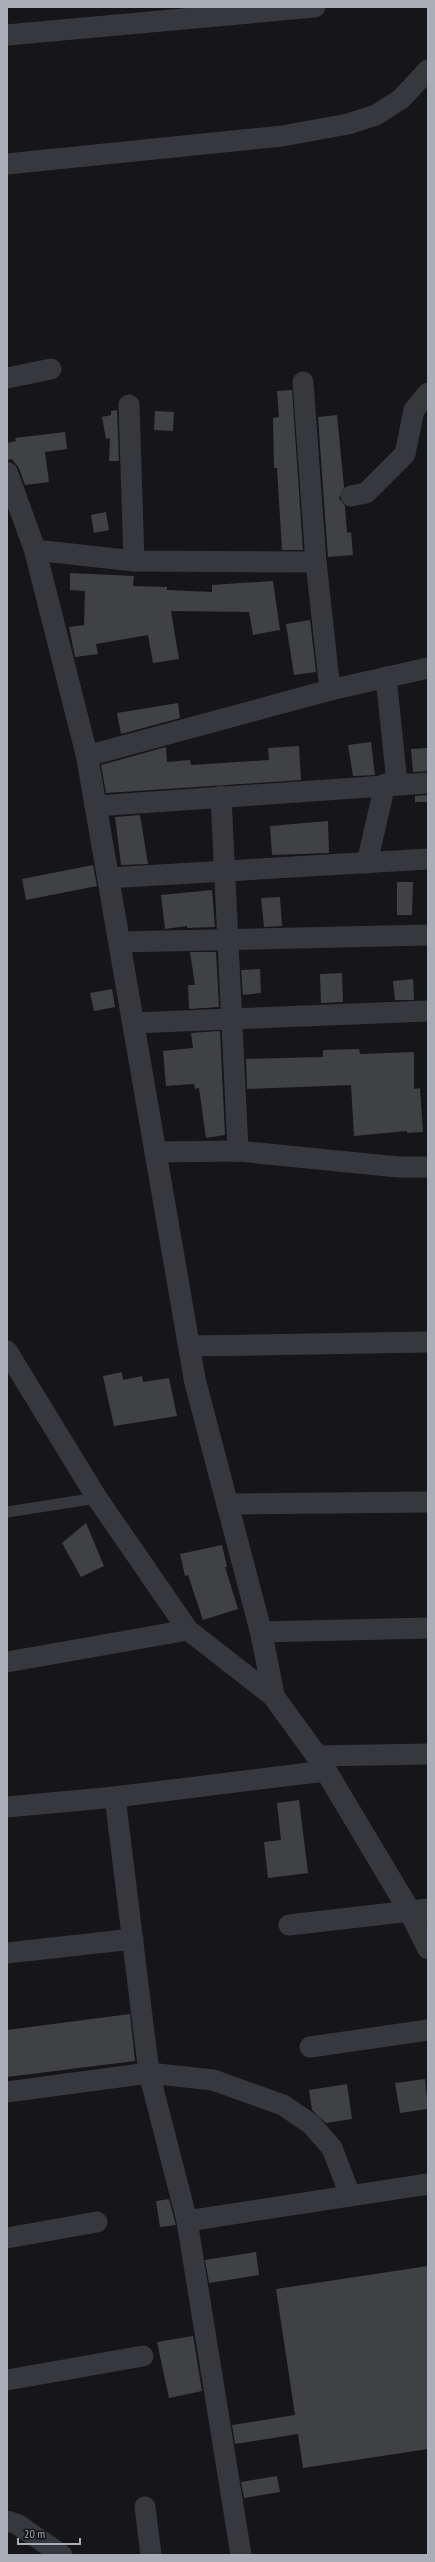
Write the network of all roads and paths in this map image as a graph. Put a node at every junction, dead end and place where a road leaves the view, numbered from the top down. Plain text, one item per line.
1 (316, 7) edge
2 (7, 35) edge
3 (428, 70) edge
4 (7, 164) edge
5 (51, 369) dead end
6 (7, 378) edge
7 (303, 382) dead end
8 (428, 393) edge
9 (129, 405) dead end
10 (7, 473) edge
11 (351, 496) dead end
12 (35, 550) junction
13 (134, 561) junction
14 (316, 562) junction
15 (428, 668) edge
16 (386, 678) junction
17 (330, 690) junction
18 (87, 756) junction
19 (428, 783) edge
20 (391, 784) junction
21 (221, 796) junction
22 (95, 806) junction
23 (428, 860) edge
24 (367, 863) junction
25 (226, 871) junction
26 (108, 878) junction
27 (428, 935) edge
28 (228, 940) junction
29 (119, 942) junction
30 (428, 1011) edge
31 (232, 1019) junction
32 (133, 1023) junction
33 (155, 1152) junction
34 (238, 1152) junction
35 (428, 1167) edge
36 (428, 1342) edge
37 (189, 1346) junction
38 (7, 1351) edge
39 (97, 1498) junction
40 (428, 1502) edge
41 (227, 1504) junction
42 (7, 1512) edge
43 (428, 1628) edge
44 (188, 1630) junction
45 (261, 1632) junction
46 (7, 1662) edge
47 (274, 1697) junction
48 (428, 1754) edge
49 (321, 1763) junction
50 (115, 1797) junction
51 (7, 1807) edge
52 (418, 1910) edge
53 (289, 1925) dead end
54 (133, 1939) junction
55 (428, 1948) edge
56 (7, 1953) edge
57 (428, 2030) edge
58 (310, 2047) dead end
59 (149, 2073) junction
60 (7, 2092) edge
61 (428, 2184) edge
62 (350, 2195) junction
63 (186, 2221) junction
64 (97, 2222) dead end
65 (7, 2238) edge
66 (143, 2356) dead end
67 (7, 2380) edge
68 (145, 2507) dead end
69 (7, 2520) edge
70 (62, 2555) edge
71 (151, 2555) edge
72 (241, 2555) edge

1 - 2 street
3 - 4 street
5 - 6 street
7 - 14 street
8 - 11 street
9 - 13 street
10 - 12 street
12 - 13 street
12 - 18 street
13 - 14 street
14 - 17 street
15 - 16 street
16 - 17 street
16 - 20 street
17 - 18 street
18 - 22 street
19 - 20 street
20 - 21 street
20 - 24 street
21 - 22 street
21 - 25 street
22 - 26 street
23 - 24 street
24 - 25 street
25 - 26 street
25 - 28 street
26 - 29 street
27 - 28 street
28 - 29 street
28 - 31 street
29 - 32 street
30 - 31 street
31 - 32 street
31 - 34 street
32 - 33 street
33 - 34 street
33 - 37 street
34 - 35 street
36 - 37 street
37 - 41 street
38 - 39 street
39 - 42 lane
39 - 44 street
40 - 41 street
41 - 45 street
43 - 45 street
44 - 46 street
44 - 47 street
45 - 47 street
47 - 49 street
48 - 49 street
49 - 50 street
49 - 52 street
50 - 51 street
50 - 54 street
52 - 53 street
52 - 55 street
54 - 56 street
54 - 59 street
57 - 58 street
59 - 60 street
59 - 62 street
59 - 63 street
61 - 62 street
62 - 63 street
63 - 72 street
64 - 65 street
66 - 67 street
68 - 71 street
69 - 70 street

